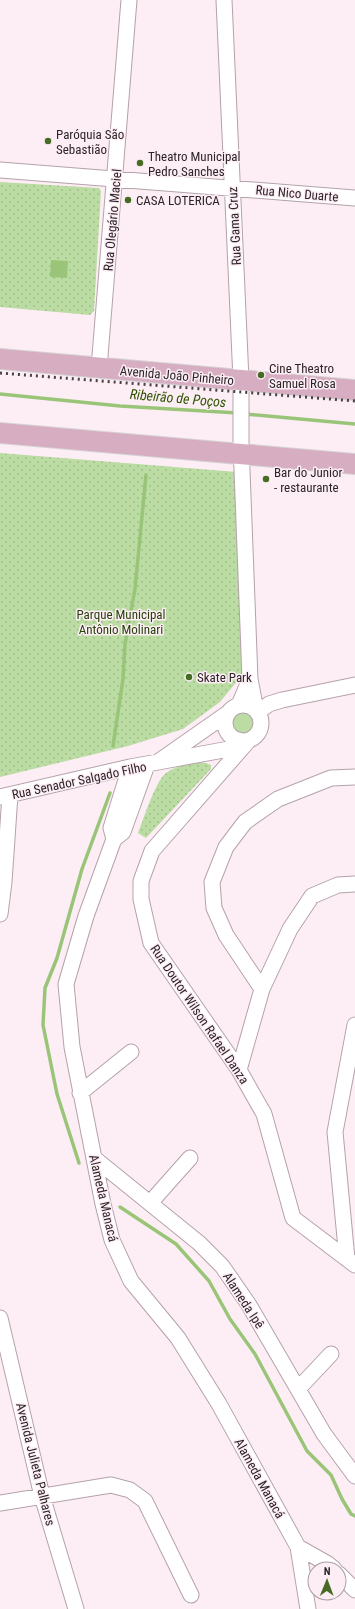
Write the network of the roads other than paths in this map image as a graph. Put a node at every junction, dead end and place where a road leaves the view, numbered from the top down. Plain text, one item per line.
1 (129, 0) edge
2 (224, 0) edge
3 (0, 170) edge
4 (115, 180) junction
5 (233, 188) junction
6 (355, 198) edge
7 (0, 359) edge
8 (99, 368) junction
9 (241, 380) junction
10 (355, 390) edge
11 (0, 433) edge
12 (242, 455) junction
13 (355, 464) edge
14 (250, 679) junction
15 (355, 685) edge
16 (233, 709) junction
17 (257, 711) junction
18 (244, 740) junction
19 (153, 764) junction
20 (130, 767) junction
21 (355, 777) edge
22 (5, 796) edge
23 (114, 839) junction
24 (355, 884) edge
25 (0, 914) edge
26 (262, 989) junction
27 (355, 1025) edge
28 (131, 1052) dead end
29 (239, 1070) junction
30 (80, 1093) junction
31 (94, 1158) junction
32 (190, 1158) dead end
33 (150, 1203) junction
34 (351, 1262) edge
35 (0, 1318) edge
36 (331, 1354) dead end
37 (298, 1389) junction
38 (355, 1476) edge
39 (42, 1496) junction
40 (0, 1503) edge
41 (298, 1547) junction
42 (323, 1561) edge
43 (347, 1582) edge
44 (355, 1590) edge
45 (191, 1595) dead end
46 (76, 1609) edge
47 (308, 1609) edge

1 - 4 street, Rua Olegário Maciel
2 - 5 street, Rua Gama Cruz
3 - 4 street, Rua Nico Duarte
4 - 5 street, Rua Nico Duarte
4 - 8 street, Rua Olegário Maciel
5 - 6 street, Rua Nico Duarte
5 - 9 street, Rua Gama Cruz
7 - 8 main road, Avenida João Pinheiro
8 - 9 main road, Avenida João Pinheiro
9 - 10 main road, Avenida João Pinheiro
9 - 12 street, Rua Gama Cruz
11 - 12 main road
12 - 13 main road
12 - 14 street, Rua Gama Cruz
14 - 16 street
14 - 17 street, Rua Gama Cruz
15 - 17 street
16 - 17 street
16 - 18 street
16 - 19 street
17 - 18 street
18 - 19 street, Rua Senador Salgado Filho
18 - 29 street, Rua Doutor Wilson Rafael Danza
19 - 20 street, Rua Senador Salgado Filho
19 - 23 street, Alameda Manacá
20 - 22 street, Rua Senador Salgado Filho
20 - 23 street, Alameda Manacá
21 - 26 street
22 - 25 street
23 - 30 street, Alameda Manacá
24 - 26 street
26 - 29 street
27 - 34 street
28 - 30 street
29 - 34 street, Rua Doutor Wilson Rafael Danza
30 - 31 street, Alameda Manacá
31 - 33 street, Alameda Ipê
31 - 41 street, Alameda Manacá
32 - 33 street
33 - 37 street, Alameda Ipê
35 - 39 street, Avenida Julieta Palhares
36 - 37 street
37 - 38 street, Alameda Ipê
39 - 40 street
39 - 45 street
39 - 46 street, Avenida Julieta Palhares
41 - 42 street
41 - 47 street, Alameda Manacá
43 - 44 street

